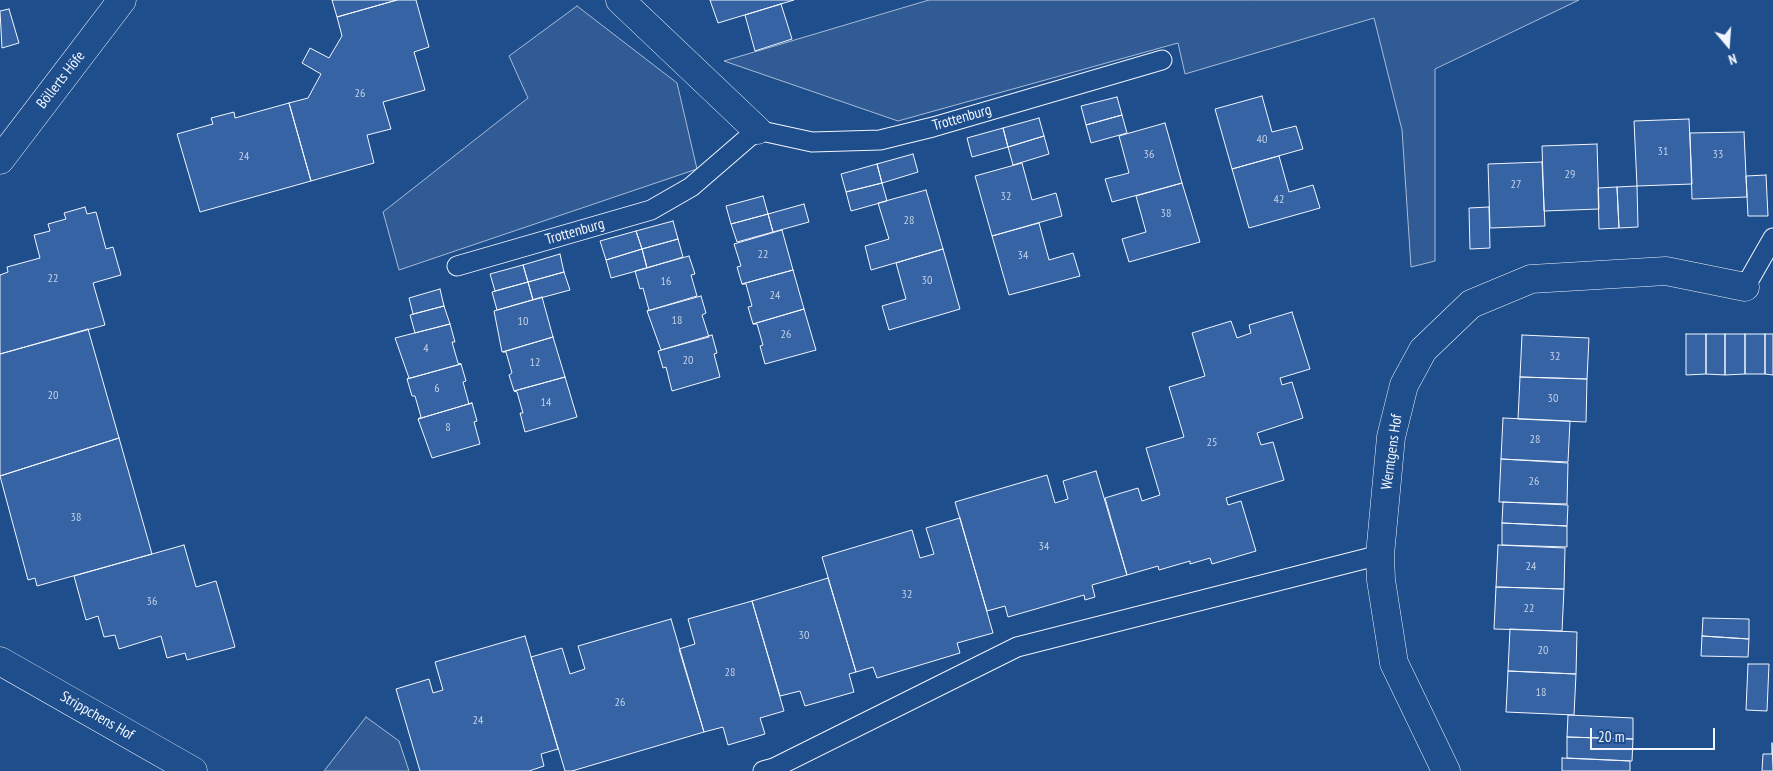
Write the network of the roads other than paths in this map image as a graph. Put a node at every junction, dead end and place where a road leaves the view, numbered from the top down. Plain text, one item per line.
1 (122, 0) edge
2 (620, 0) edge
3 (1162, 60) dead end
4 (757, 130) junction
5 (0, 160) edge
6 (1773, 238) edge
7 (457, 266) dead end
8 (1745, 287) joint
9 (1380, 555) junction
10 (0, 661) edge
11 (193, 771) edge
12 (763, 771) edge
13 (1446, 771) edge

1 - 5 street, Böllerts Höfe
2 - 4 street
3 - 4 lane, Trottenburg
4 - 7 lane, Trottenburg
6 - 8 lane, Werntgens Hof
8 - 9 street, Werntgens Hof
9 - 12 lane
9 - 13 street, Werntgens Hof
10 - 11 street, Strippchens Hof

